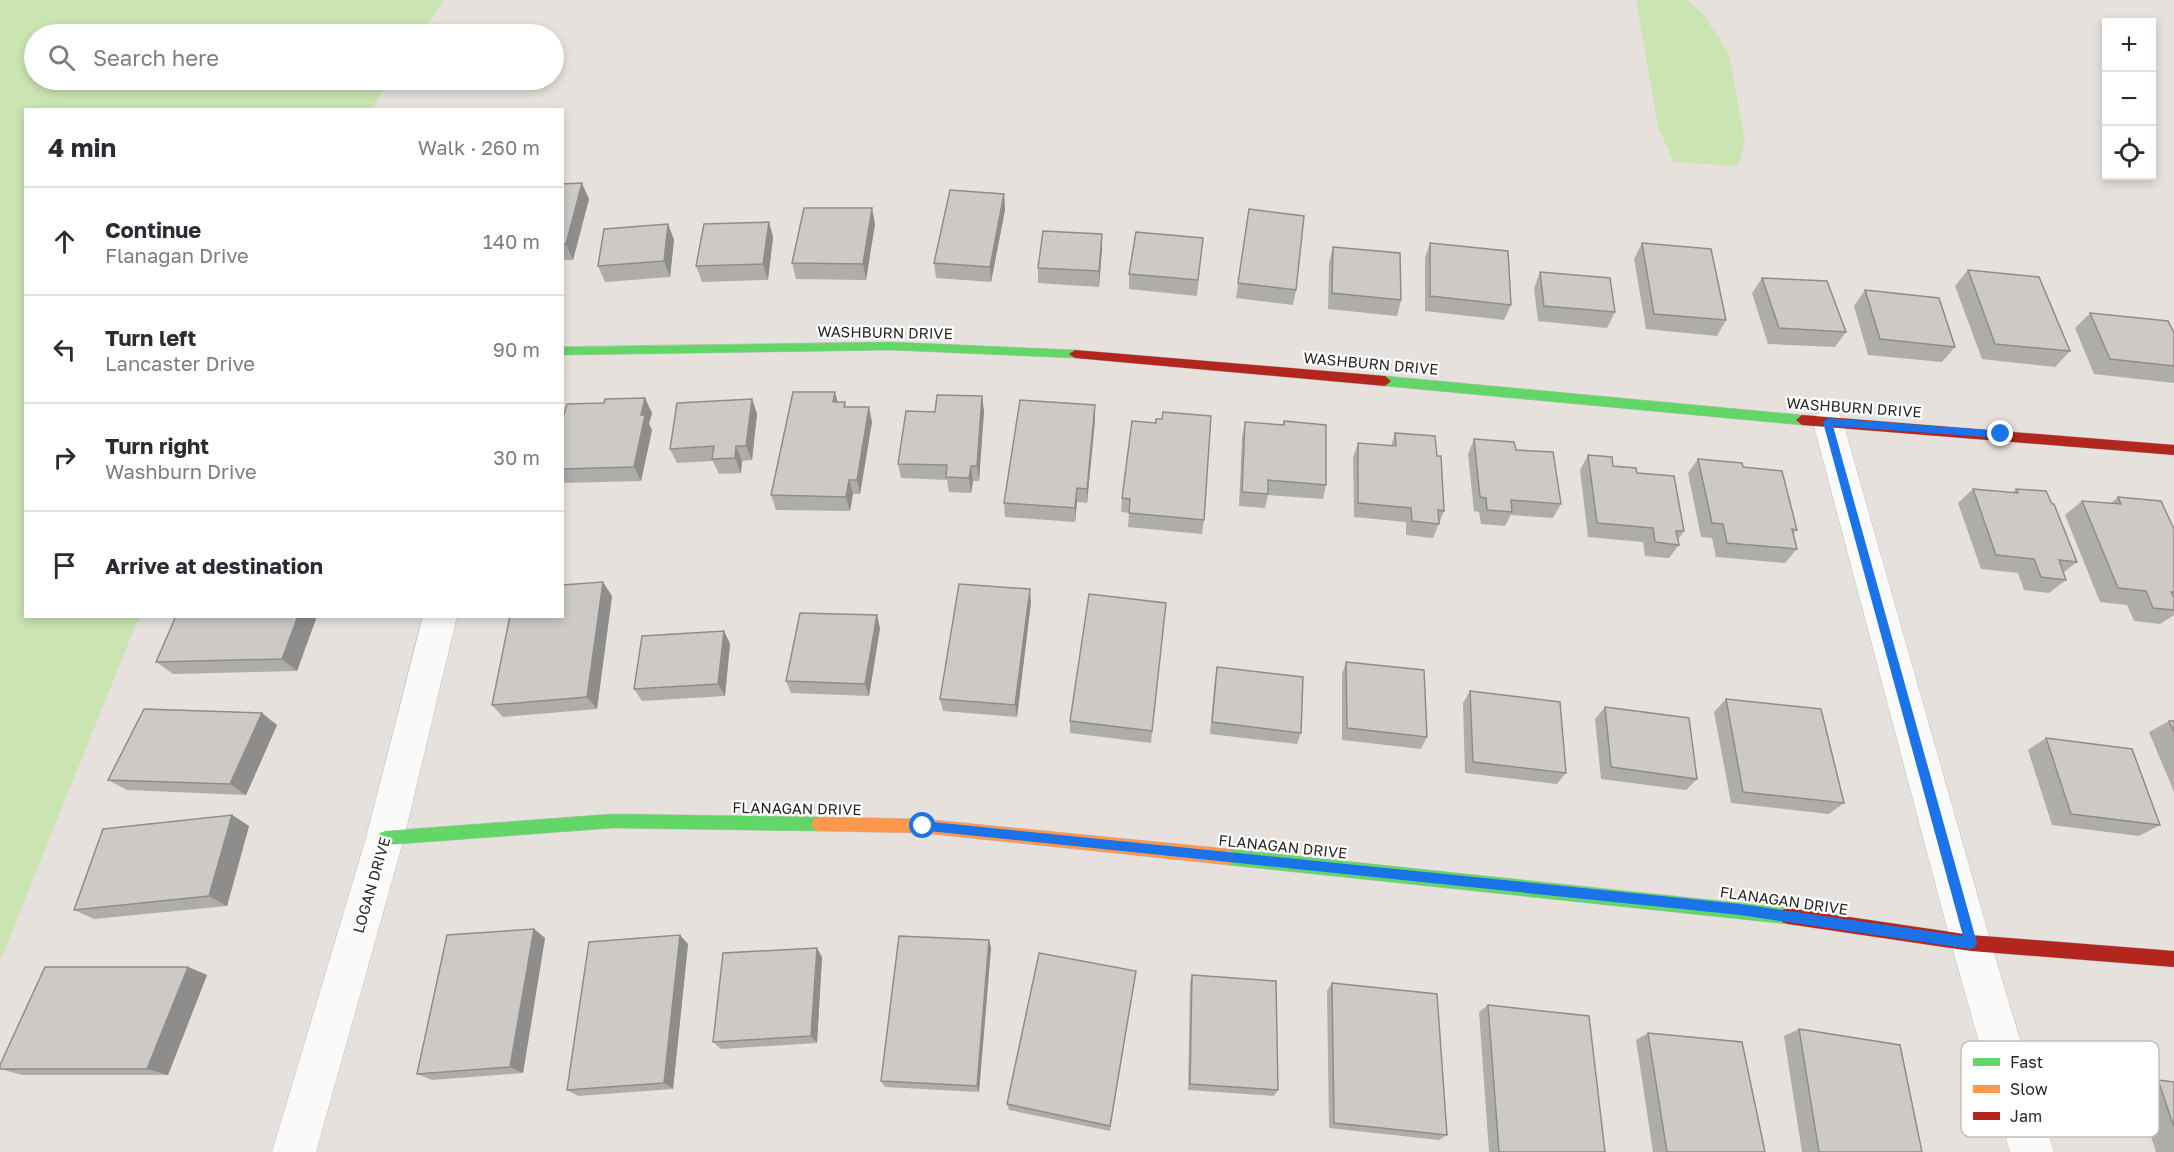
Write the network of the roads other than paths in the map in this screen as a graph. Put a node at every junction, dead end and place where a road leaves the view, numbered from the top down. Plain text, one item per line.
1 (564, 351) edge
2 (1828, 422) junction
3 (2174, 450) edge
4 (440, 618) edge
5 (385, 838) junction
6 (1971, 943) junction
7 (2174, 959) edge
8 (2000, 1041) edge
9 (2028, 1137) edge
10 (294, 1152) edge
11 (2032, 1152) edge

1 - 2 street, WASHBURN DRIVE
2 - 3 street, WASHBURN DRIVE
2 - 6 street
4 - 5 street, LOGAN DRIVE
5 - 6 street, FLANAGAN DRIVE
5 - 10 street, LOGAN DRIVE
6 - 7 street, FLANAGAN DRIVE
6 - 8 street
9 - 11 street

